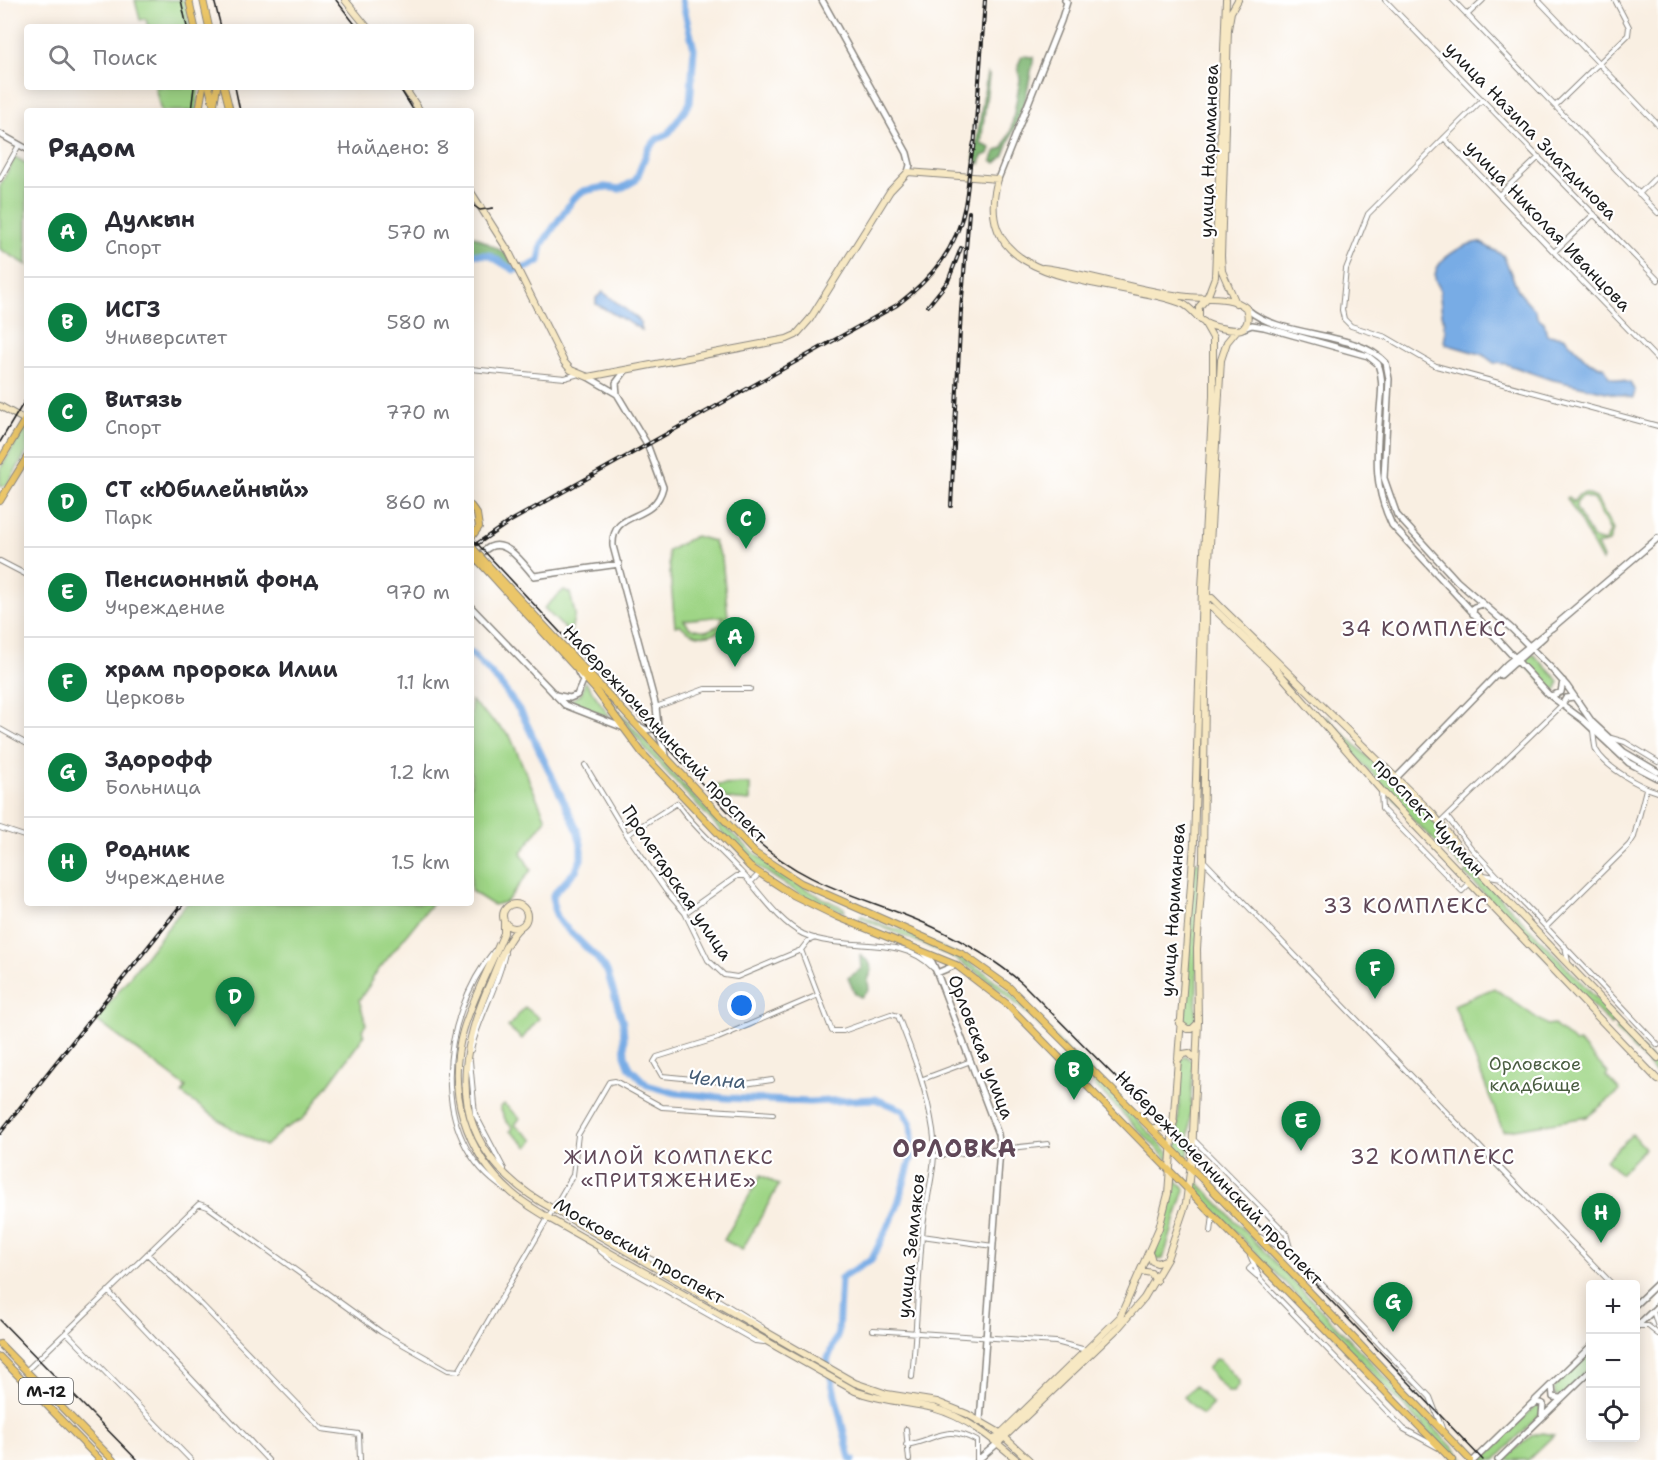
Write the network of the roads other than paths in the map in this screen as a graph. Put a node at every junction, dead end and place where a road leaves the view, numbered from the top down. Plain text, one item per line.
1 (189, 0) edge
2 (203, 0) edge
3 (345, 0) edge
4 (822, 0) edge
5 (1226, 0) edge
6 (1238, 0) edge
7 (1385, 0) edge
8 (1453, 0) edge
9 (1483, 0) edge
10 (1538, 0) edge
11 (1615, 0) edge
12 (1067, 1) edge
13 (1467, 15) junction
14 (194, 24) edge
15 (208, 24) edge
16 (365, 24) edge
17 (1599, 64) junction
18 (203, 90) edge
19 (210, 90) edge
20 (217, 90) edge
21 (225, 90) edge
22 (406, 90) edge
23 (1482, 100) junction
24 (1555, 106) junction
25 (200, 108) edge
26 (214, 108) edge
27 (214, 108) edge
28 (229, 108) edge
29 (418, 108) edge
30 (1658, 125) edge
31 (0, 134) edge
32 (1444, 137) junction
33 (19, 145) junction
34 (24, 148) edge
35 (1539, 157) junction
36 (908, 172) junction
37 (1658, 175) edge
38 (0, 178) edge
39 (998, 179) junction
40 (1639, 194) junction
41 (1499, 195) junction
42 (474, 197) edge
43 (1658, 213) edge
44 (1594, 214) junction
45 (1554, 252) junction
46 (1043, 268) junction
47 (1658, 280) edge
48 (1207, 298) junction
49 (1236, 303) junction
50 (1246, 308) junction
51 (1201, 320) junction
52 (1241, 329) junction
53 (1658, 360) edge
54 (474, 369) edge
55 (625, 372) junction
56 (579, 374) junction
57 (588, 377) junction
58 (617, 394) junction
59 (0, 406) edge
60 (24, 417) edge
61 (24, 421) edge
62 (1658, 426) edge
63 (0, 461) edge
64 (24, 462) edge
65 (10, 486) junction
66 (0, 490) edge
67 (0, 501) edge
68 (474, 510) edge
69 (474, 534) edge
70 (1658, 538) edge
71 (474, 550) edge
72 (474, 556) edge
73 (0, 561) edge
74 (474, 561) edge
75 (618, 564) junction
76 (485, 566) junction
77 (24, 573) edge
78 (1470, 592) junction
79 (1204, 597) junction
80 (1461, 601) junction
81 (1483, 604) junction
82 (1204, 606) junction
83 (474, 610) edge
84 (1473, 614) junction
85 (1223, 618) junction
86 (1206, 625) junction
87 (1530, 648) junction
88 (1516, 661) junction
89 (576, 668) junction
90 (1204, 680) junction
91 (1563, 681) junction
92 (750, 689) dead end
93 (1548, 694) junction
94 (554, 695) junction
95 (1574, 697) junction
96 (1562, 705) junction
97 (656, 707) junction
98 (1331, 715) junction
99 (657, 716) junction
100 (633, 722) junction
101 (1323, 723) junction
102 (624, 728) junction
103 (0, 729) edge
104 (1593, 730) junction
105 (1608, 738) junction
106 (24, 742) edge
107 (668, 760) junction
108 (1658, 762) edge
109 (585, 765) dead end
110 (1658, 772) edge
111 (1397, 777) junction
112 (1658, 778) edge
113 (1646, 789) junction
114 (1381, 790) junction
115 (1658, 792) edge
116 (1447, 817) junction
117 (1440, 823) junction
118 (0, 828) edge
119 (627, 835) junction
120 (24, 836) edge
121 (1193, 852) junction
122 (1203, 860) junction
123 (1470, 862) junction
124 (1457, 869) junction
125 (759, 874) junction
126 (1481, 874) junction
127 (745, 876) junction
128 (1502, 878) junction
129 (750, 883) junction
130 (1470, 883) junction
131 (843, 902) junction
132 (867, 912) junction
133 (685, 913) junction
134 (838, 917) junction
135 (504, 921) junction
136 (520, 927) junction
137 (862, 927) junction
138 (1546, 927) junction
139 (816, 938) junction
140 (503, 945) junction
141 (1565, 946) junction
142 (918, 948) junction
143 (801, 950) junction
144 (956, 965) junction
145 (1569, 966) junction
146 (937, 973) junction
147 (818, 995) junction
148 (1179, 1022) junction
149 (1198, 1022) junction
150 (1624, 1024) junction
151 (1613, 1032) junction
152 (1637, 1037) junction
153 (1653, 1040) junction
154 (1658, 1045) edge
155 (1075, 1052) junction
156 (1658, 1058) edge
157 (1196, 1060) junction
158 (972, 1061) junction
159 (1065, 1061) junction
160 (1177, 1061) junction
161 (923, 1079) junction
162 (772, 1080) dead end
163 (1658, 1080) edge
164 (773, 1114) dead end
165 (1174, 1121) junction
166 (1151, 1128) junction
167 (1193, 1139) junction
168 (1048, 1144) dead end
169 (1000, 1149) junction
170 (1173, 1151) junction
171 (935, 1156) junction
172 (1191, 1169) junction
173 (1171, 1171) junction
174 (1189, 1189) junction
175 (1200, 1200) junction
176 (1185, 1206) junction
177 (554, 1210) junction
178 (1213, 1214) junction
179 (549, 1218) junction
180 (1211, 1232) dead end
181 (1252, 1233) junction
182 (922, 1236) junction
183 (994, 1247) junction
184 (1247, 1249) junction
185 (1150, 1250) junction
186 (1292, 1253) junction
187 (147, 1254) junction
188 (1167, 1259) junction
189 (1141, 1271) junction
190 (1608, 1280) edge
191 (1156, 1281) junction
192 (1658, 1282) edge
193 (108, 1292) junction
194 (1640, 1299) edge
195 (1658, 1306) edge
196 (1653, 1311) junction
197 (1640, 1323) edge
198 (1640, 1327) edge
199 (1658, 1327) edge
200 (873, 1329) dead end
201 (66, 1332) junction
202 (916, 1333) junction
203 (1658, 1334) edge
204 (987, 1339) junction
205 (774, 1340) junction
206 (0, 1344) edge
207 (1086, 1350) junction
208 (1586, 1351) edge
209 (0, 1357) edge
210 (26, 1371) junction
211 (1586, 1375) edge
212 (912, 1377) dead end
213 (1552, 1383) junction
214 (855, 1387) junction
215 (1563, 1397) junction
216 (1530, 1406) junction
217 (980, 1421) junction
218 (1535, 1424) junction
219 (906, 1429) dead end
220 (1444, 1434) junction
221 (1002, 1435) junction
222 (996, 1442) junction
223 (906, 1445) junction
224 (1440, 1448) junction
225 (1460, 1450) junction
226 (1483, 1451) junction
227 (100, 1460) edge
228 (113, 1460) edge
229 (191, 1460) edge
230 (268, 1460) edge
231 (360, 1460) edge
232 (909, 1460) edge
233 (977, 1460) edge
234 (1017, 1460) edge
235 (1029, 1460) edge
236 (1451, 1460) edge
237 (1472, 1460) edge
238 (1498, 1460) edge

1 - 14 main road
2 - 15 main road
3 - 16 main road
4 - 36 street
5 - 48 main road, улица Нариманова
6 - 49 main road, улица Нариманова
7 - 23 street, улица Назипа Зиатдинова
8 - 13 street
9 - 13 street
10 - 17 street
11 - 17 street
12 - 39 street
13 - 24 street
17 - 24 street
17 - 30 street
18 - 25 main road
19 - 26 main road
20 - 27 main road
21 - 28 main road
22 - 29 main road
23 - 32 street
23 - 35 street, улица Назипа Зиатдинова
24 - 40 street
31 - 33 street
32 - 41 street, улица Николая Иванцова
32 - 62 street
33 - 34 street
33 - 38 street
35 - 41 street
35 - 44 street, улица Назипа Зиатдинова
36 - 39 main road
36 - 55 main road
37 - 40 street
39 - 46 main road
40 - 43 street
41 - 45 street, улица Николая Иванцова
42 - 56 main road
44 - 45 street
44 - 47 street, улица Назипа Зиатдинова
45 - 53 street, улица Николая Иванцова
46 - 48 main road
46 - 51 main road
48 - 49 main road
48 - 51 main road, улица Нариманова
49 - 50 main road
50 - 52 main road
50 - 78 street
51 - 52 main road
51 - 79 main road, улица Нариманова
52 - 79 main road, улица Нариманова
52 - 80 street
54 - 56 street
55 - 57 main road
55 - 58 street
56 - 57 main road
57 - 58 street
58 - 75 street
59 - 60 main road
61 - 63 main road
64 - 65 main road
65 - 66 main road
65 - 67 main road
68 - 69 main road
70 - 87 street
71 - 76 main road, Набережночелнинский проспект, bridge
72 - 76 main road, Набережночелнинский проспект, bridge
73 - 77 street
74 - 75 street
75 - 97 street
76 - 89 main road, Набережночелнинский проспект
76 - 100 main road, Набережночелнинский проспект
78 - 80 street
78 - 81 street
79 - 82 main road, улица Нариманова
79 - 98 main road, проспект Чулман
80 - 84 street
81 - 84 street
81 - 87 street
82 - 85 main road, проспект Чулман
82 - 86 main road, улица Нариманова
82 - 90 main road, улица Нариманова
83 - 94 street
84 - 88 street
85 - 86 main road
85 - 101 main road, проспект Чулман
86 - 90 main road, улица Нариманова
87 - 88 street
87 - 91 street
88 - 93 street
88 - 111 street
89 - 94 street
89 - 102 main road, Набережночелнинский проспект
90 - 121 main road, улица Нариманова
90 - 122 main road, улица Нариманова
91 - 93 street
91 - 95 street
92 - 97 street
93 - 96 street
94 - 102 street
95 - 96 street
95 - 105 street
96 - 104 street
96 - 116 street
97 - 99 street
98 - 101 main road
98 - 111 main road, проспект Чулман
99 - 100 street
99 - 107 street
100 - 107 main road, Набережночелнинский проспект
101 - 114 main road, проспект Чулман
102 - 125 main road, Набережночелнинский проспект
103 - 106 street
104 - 112 street
104 - 113 street
105 - 108 street
105 - 110 street
107 - 131 main road, Набережночелнинский проспект
109 - 119 street, Пролетарская улица
111 - 117 main road, проспект Чулман
113 - 115 street
113 - 138 street
114 - 124 main road, проспект Чулман
114 - 130 street
116 - 117 street
116 - 128 street
117 - 123 main road, проспект Чулман
118 - 120 street
119 - 127 street, Орловская улица
119 - 133 street, Пролетарская улица
121 - 122 street
121 - 148 main road, улица Нариманова
122 - 149 main road, улица Нариманова
122 - 190 street
123 - 124 main road
123 - 126 main road, проспект Чулман
124 - 130 main road, проспект Чулман
125 - 129 street
125 - 134 main road, Набережночелнинский проспект
126 - 128 street
126 - 145 main road, проспект Чулман
127 - 129 street, Орловская улица
127 - 133 street
128 - 138 street
129 - 139 street, Орловская улица
130 - 151 main road, проспект Чулман
131 - 132 main road, Набережночелнинский проспект
131 - 134 main road
132 - 137 main road
132 - 155 main road, Набережночелнинский проспект
133 - 143 street, Пролетарская улица
134 - 137 main road, Набережночелнинский проспект
135 - 136 main road
135 - 136 main road
135 - 140 main road, Московский проспект
136 - 140 main road, Московский проспект
137 - 142 main road, Набережночелнинский проспект
138 - 141 street
139 - 143 street
139 - 146 street, Орловская улица
140 - 177 main road, Московский проспект
140 - 179 main road, Московский проспект
141 - 145 street
141 - 153 street
142 - 144 main road, Набережночелнинский проспект
142 - 146 street
143 - 147 street
144 - 146 street
144 - 159 main road, Набережночелнинский проспект
145 - 150 main road, проспект Чулман
146 - 158 street, Орловская улица
147 - 161 street, улица Земляков
147 - 162 street
148 - 149 main road
148 - 160 main road, улица Нариманова
149 - 157 main road, улица Нариманова
150 - 151 main road
150 - 152 main road, проспект Чулман
151 - 163 main road, проспект Чулман
152 - 153 street
152 - 156 main road, проспект Чулман
153 - 154 street
155 - 159 main road
155 - 166 main road, Набережночелнинский проспект
157 - 160 main road
157 - 167 main road, улица Нариманова
158 - 161 street
158 - 169 street, Орловская улица
159 - 173 main road, Набережночелнинский проспект
160 - 165 main road, улица Нариманова
161 - 171 street, улица Земляков
164 - 177 street
165 - 166 main road
165 - 170 main road, улица Нариманова
166 - 170 main road, Набережночелнинский проспект
167 - 172 main road, улица Нариманова
167 - 186 street
168 - 169 street
169 - 171 street
169 - 183 street, Орловская улица
170 - 172 main road, Набережночелнинский проспект
170 - 173 main road, улица Нариманова
171 - 182 street, улица Земляков
172 - 174 main road, улица Нариманова
172 - 181 main road, Набережночелнинский проспект
173 - 174 main road, Набережночелнинский проспект
173 - 185 main road, улица Нариманова
174 - 175 main road, Набережночелнинский проспект
174 - 176 main road, улица Нариманова
175 - 176 main road
175 - 178 main road, Набережночелнинский проспект
176 - 188 main road, улица Нариманова
177 - 179 street
177 - 205 main road, Московский проспект
178 - 180 street
178 - 184 main road, Набережночелнинский проспект
179 - 187 street
179 - 205 main road, Московский проспект
181 - 186 street
181 - 220 main road, Набережночелнинский проспект
182 - 183 street
182 - 202 street, улица Земляков
183 - 204 street, Орловская улица
184 - 224 main road, Набережночелнинский проспект
184 - 224 street
185 - 188 main road
185 - 189 main road, улица Нариманова
186 - 220 street
187 - 193 street
187 - 231 street
188 - 191 main road, улица Нариманова
189 - 191 main road
189 - 207 main road, улица Нариманова
191 - 221 main road, улица Нариманова
192 - 194 street
193 - 201 street
193 - 230 street
195 - 196 street
196 - 197 street
196 - 199 street
198 - 203 street
200 - 202 street
201 - 210 street
201 - 229 street
202 - 204 street
202 - 212 street, улица Земляков
204 - 207 street
204 - 217 street, Орловская улица
205 - 214 main road, Московский проспект
206 - 210 main road, М-12
207 - 221 main road, улица Нариманова
208 - 213 street
209 - 227 main road, М-12
210 - 228 main road, М-12
211 - 215 street
213 - 215 street
213 - 216 street
214 - 217 main road, Московский проспект
214 - 222 main road, Московский проспект
215 - 218 street
216 - 218 street
216 - 226 street
217 - 221 main road, Московский проспект
218 - 238 street
219 - 223 street
220 - 225 main road, Набережночелнинский проспект
221 - 222 main road
221 - 235 main road, Московский проспект
222 - 233 street
222 - 234 main road, Московский проспект
223 - 232 street
223 - 233 street
224 - 236 main road, Набережночелнинский проспект
225 - 226 street
225 - 237 main road, Набережночелнинский проспект
226 - 237 street

